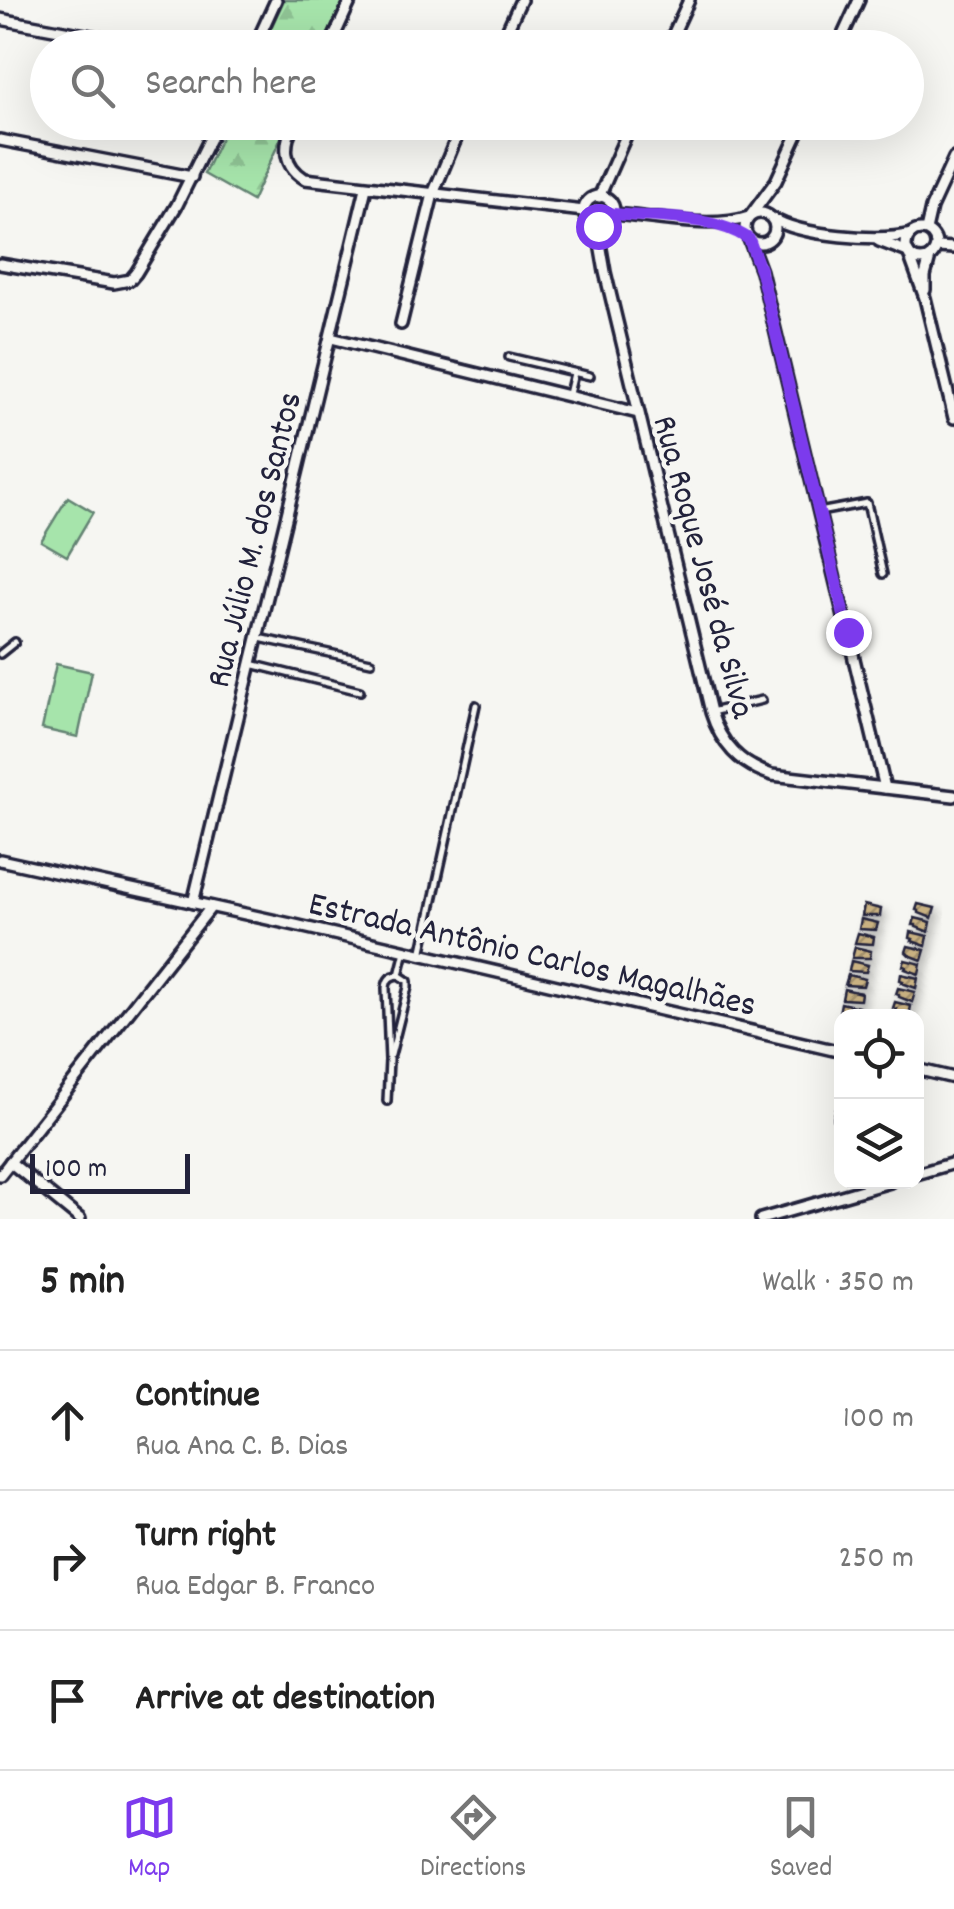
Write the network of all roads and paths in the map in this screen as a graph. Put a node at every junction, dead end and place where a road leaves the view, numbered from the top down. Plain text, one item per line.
1 (276, 0) edge
2 (352, 0) edge
3 (521, 0) edge
4 (689, 0) edge
5 (859, 0) edge
6 (0, 19) edge
7 (59, 30) edge
8 (262, 30) edge
9 (338, 30) edge
10 (507, 30) edge
11 (675, 30) edge
12 (845, 30) edge
13 (0, 140) edge
14 (209, 140) edge
15 (287, 140) edge
16 (456, 140) edge
17 (624, 140) edge
18 (794, 140) edge
19 (954, 158) edge
20 (192, 176) junction
21 (366, 188) junction
22 (433, 194) junction
23 (600, 197) junction
24 (584, 211) junction
25 (614, 214) junction
26 (750, 216) junction
27 (772, 218) junction
28 (707, 222) junction
29 (598, 226) junction
30 (926, 230) junction
31 (814, 232) junction
32 (911, 234) junction
33 (862, 236) junction
34 (748, 238) junction
35 (770, 240) junction
36 (936, 247) junction
37 (954, 248) edge
38 (908, 253) junction
39 (930, 257) junction
40 (0, 264) edge
41 (761, 272) junction
42 (925, 298) junction
43 (401, 324) dead end
44 (330, 338) junction
45 (509, 357) dead end
46 (574, 372) junction
47 (590, 376) dead end
48 (569, 396) junction
49 (638, 413) junction
50 (954, 418) edge
51 (820, 512) junction
52 (883, 574) dead end
53 (256, 638) junction
54 (14, 642) dead end
55 (0, 654) edge
56 (371, 662) dead end
57 (250, 664) junction
58 (360, 691) dead end
59 (762, 700) dead end
60 (476, 705) dead end
61 (710, 712) junction
62 (886, 788) junction
63 (954, 796) edge
64 (0, 860) edge
65 (192, 904) junction
66 (211, 908) junction
67 (405, 952) junction
68 (422, 955) junction
69 (399, 974) junction
70 (834, 1050) edge
71 (389, 1060) junction
72 (924, 1071) edge
73 (954, 1078) edge
74 (387, 1101) dead end
75 (10, 1162) junction
76 (954, 1163) edge
77 (924, 1172) edge
78 (0, 1174) edge
79 (866, 1189) edge
80 (80, 1219) edge
81 (761, 1219) edge

1 - 8 street
2 - 9 street
3 - 10 street
4 - 11 street
5 - 12 street
6 - 7 street
13 - 20 street
14 - 20 street
15 - 21 street
16 - 22 street
17 - 23 street
18 - 26 street
19 - 30 street
20 - 40 street
21 - 22 street
21 - 44 street, Rua Júlio M. dos Santos
22 - 24 street
22 - 43 street
23 - 24 street
23 - 25 street
24 - 29 street
25 - 28 street
25 - 29 street
26 - 27 street
26 - 28 street
26 - 34 street
27 - 31 street
27 - 35 street
28 - 34 street
29 - 49 street, Rua Roque José da Silva
30 - 32 street
30 - 36 street
31 - 33 street
31 - 35 street
32 - 33 street
32 - 38 street
33 - 38 street
34 - 35 street
34 - 41 street
35 - 41 street
36 - 37 street
36 - 39 street
38 - 39 street
38 - 42 street
39 - 42 street
41 - 51 street
42 - 50 street
44 - 48 street
44 - 53 street, Rua Júlio M. dos Santos
45 - 46 lane
46 - 47 lane
46 - 48 lane
48 - 49 street
49 - 61 street, Rua Roque José da Silva
51 - 52 lane
51 - 62 street
53 - 56 lane
53 - 57 street, Rua Júlio M. dos Santos
54 - 55 lane
57 - 58 lane
57 - 65 street, Rua Júlio M. dos Santos
59 - 61 lane
60 - 68 lane
61 - 62 street, Rua Roque José da Silva
62 - 63 street, Rua Roque José da Silva
64 - 65 street, Estrada Antônio Carlos Magalhães
65 - 66 street, Estrada Antônio Carlos Magalhães
66 - 67 street, Estrada Antônio Carlos Magalhães
66 - 75 street
67 - 68 street, Estrada Antônio Carlos Magalhães
67 - 69 lane
68 - 70 street, Estrada Antônio Carlos Magalhães
69 - 71 lane
69 - 71 lane
71 - 74 lane
72 - 73 street
75 - 78 street
75 - 80 street
76 - 77 street
79 - 81 street

